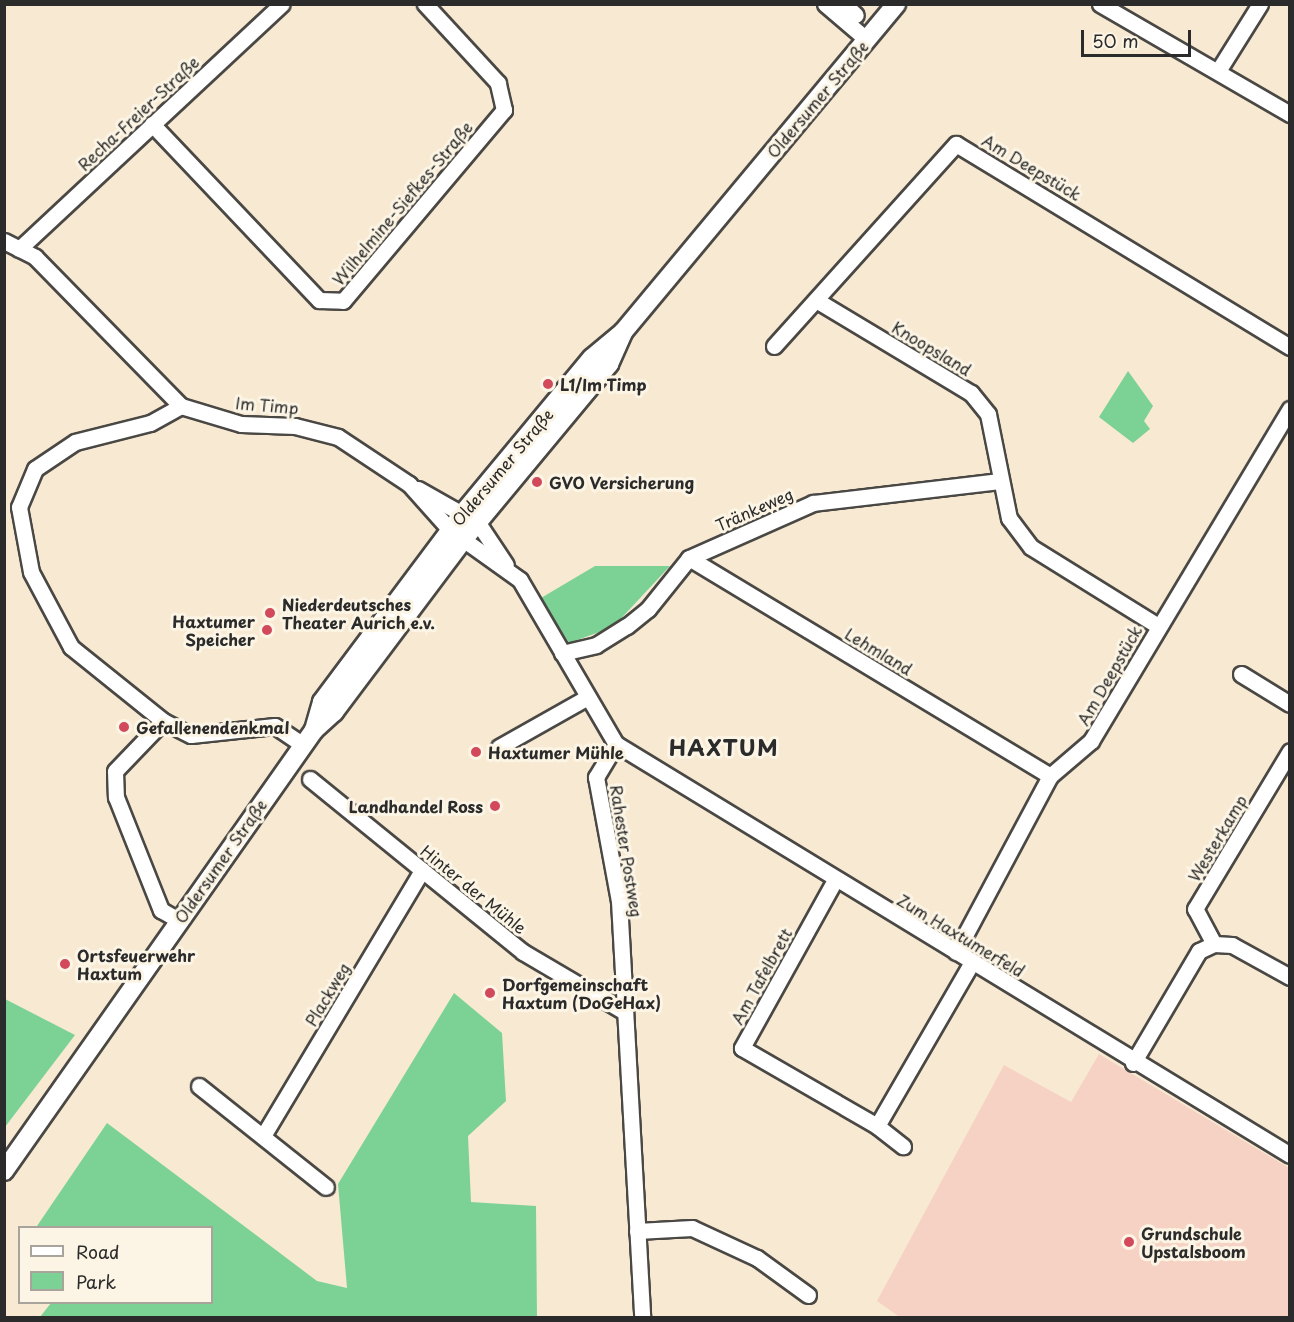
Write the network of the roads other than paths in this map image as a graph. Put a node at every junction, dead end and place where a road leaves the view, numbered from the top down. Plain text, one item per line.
1 (282, 4) edge
2 (425, 4) edge
3 (825, 4) edge
4 (896, 4) edge
5 (1100, 4) edge
6 (1260, 4) edge
7 (866, 39) junction
8 (1218, 71) junction
9 (1290, 114) edge
10 (152, 124) junction
11 (4, 241) edge
12 (19, 249) junction
13 (816, 300) junction
14 (774, 346) dead end
15 (1290, 347) edge
16 (181, 406) junction
17 (1290, 409) edge
18 (999, 481) junction
19 (409, 484) junction
20 (471, 518) junction
21 (457, 535) junction
22 (689, 558) junction
23 (508, 568) junction
24 (1158, 626) junction
25 (562, 653) junction
26 (1241, 674) dead end
27 (586, 698) junction
28 (1290, 704) edge
29 (163, 721) junction
30 (309, 737) junction
31 (616, 744) junction
32 (499, 747) dead end
33 (1290, 751) edge
34 (1050, 776) junction
35 (310, 779) dead end
36 (422, 870) junction
37 (835, 880) junction
38 (178, 920) junction
39 (1214, 944) junction
40 (956, 952) junction
41 (972, 962) junction
42 (1290, 977) edge
43 (625, 1012) junction
44 (1133, 1063) junction
45 (199, 1086) dead end
46 (877, 1126) junction
47 (263, 1136) junction
48 (903, 1146) dead end
49 (1290, 1155) edge
50 (4, 1171) edge
51 (326, 1187) dead end
52 (637, 1231) junction
53 (808, 1295) dead end
54 (642, 1317) edge

1 - 10 street, Recha-Freier-Straße
2 - 10 street, Wilhelmine-Siefkes-Straße
3 - 7 street
4 - 7 main road, Oldersumer Straße
5 - 8 street
6 - 8 street
7 - 20 main road, Oldersumer Straße
8 - 9 street
10 - 12 street, Recha-Freier-Straße
11 - 12 street, Im Timp
12 - 16 street, Im Timp
13 - 14 street, Am Deepstück
13 - 15 street, Am Deepstück
13 - 18 street, Knoopsland
16 - 19 street, Im Timp
16 - 29 street
17 - 24 street, Am Deepstück
18 - 22 street, Tränkeweg
18 - 24 street, Knoopsland
19 - 20 street
19 - 21 street, Im Timp
20 - 21 main road, Oldersumer Straße
20 - 23 street
21 - 23 street
21 - 30 main road, Oldersumer Straße
22 - 25 street, Tränkeweg
22 - 34 street, Lehmland
23 - 25 street
24 - 34 street, Am Deepstück
25 - 27 street
26 - 28 street
27 - 31 street
27 - 32 street
29 - 30 street
29 - 38 street
30 - 38 main road, Oldersumer Straße
31 - 37 street, Zum Haxtumerfeld
31 - 43 street, Rahester Postweg
33 - 39 street, Westerkamp
34 - 40 street, Am Deepstück
35 - 36 street, Hinter der Mühle
36 - 43 street, Hinter der Mühle
36 - 47 street, Plackweg
37 - 40 street, Zum Haxtumerfeld
37 - 46 street, Am Tafelbrett
38 - 50 main road, Oldersumer Straße
39 - 42 street
39 - 44 street
40 - 41 street, Zum Haxtumerfeld
41 - 44 street, Zum Haxtumerfeld
41 - 46 street
43 - 52 street, Rahester Postweg
44 - 49 street, Zum Haxtumerfeld
45 - 47 street
46 - 48 street, Am Tafelbrett
47 - 51 street
52 - 53 street
52 - 54 street, Rahester Postweg

